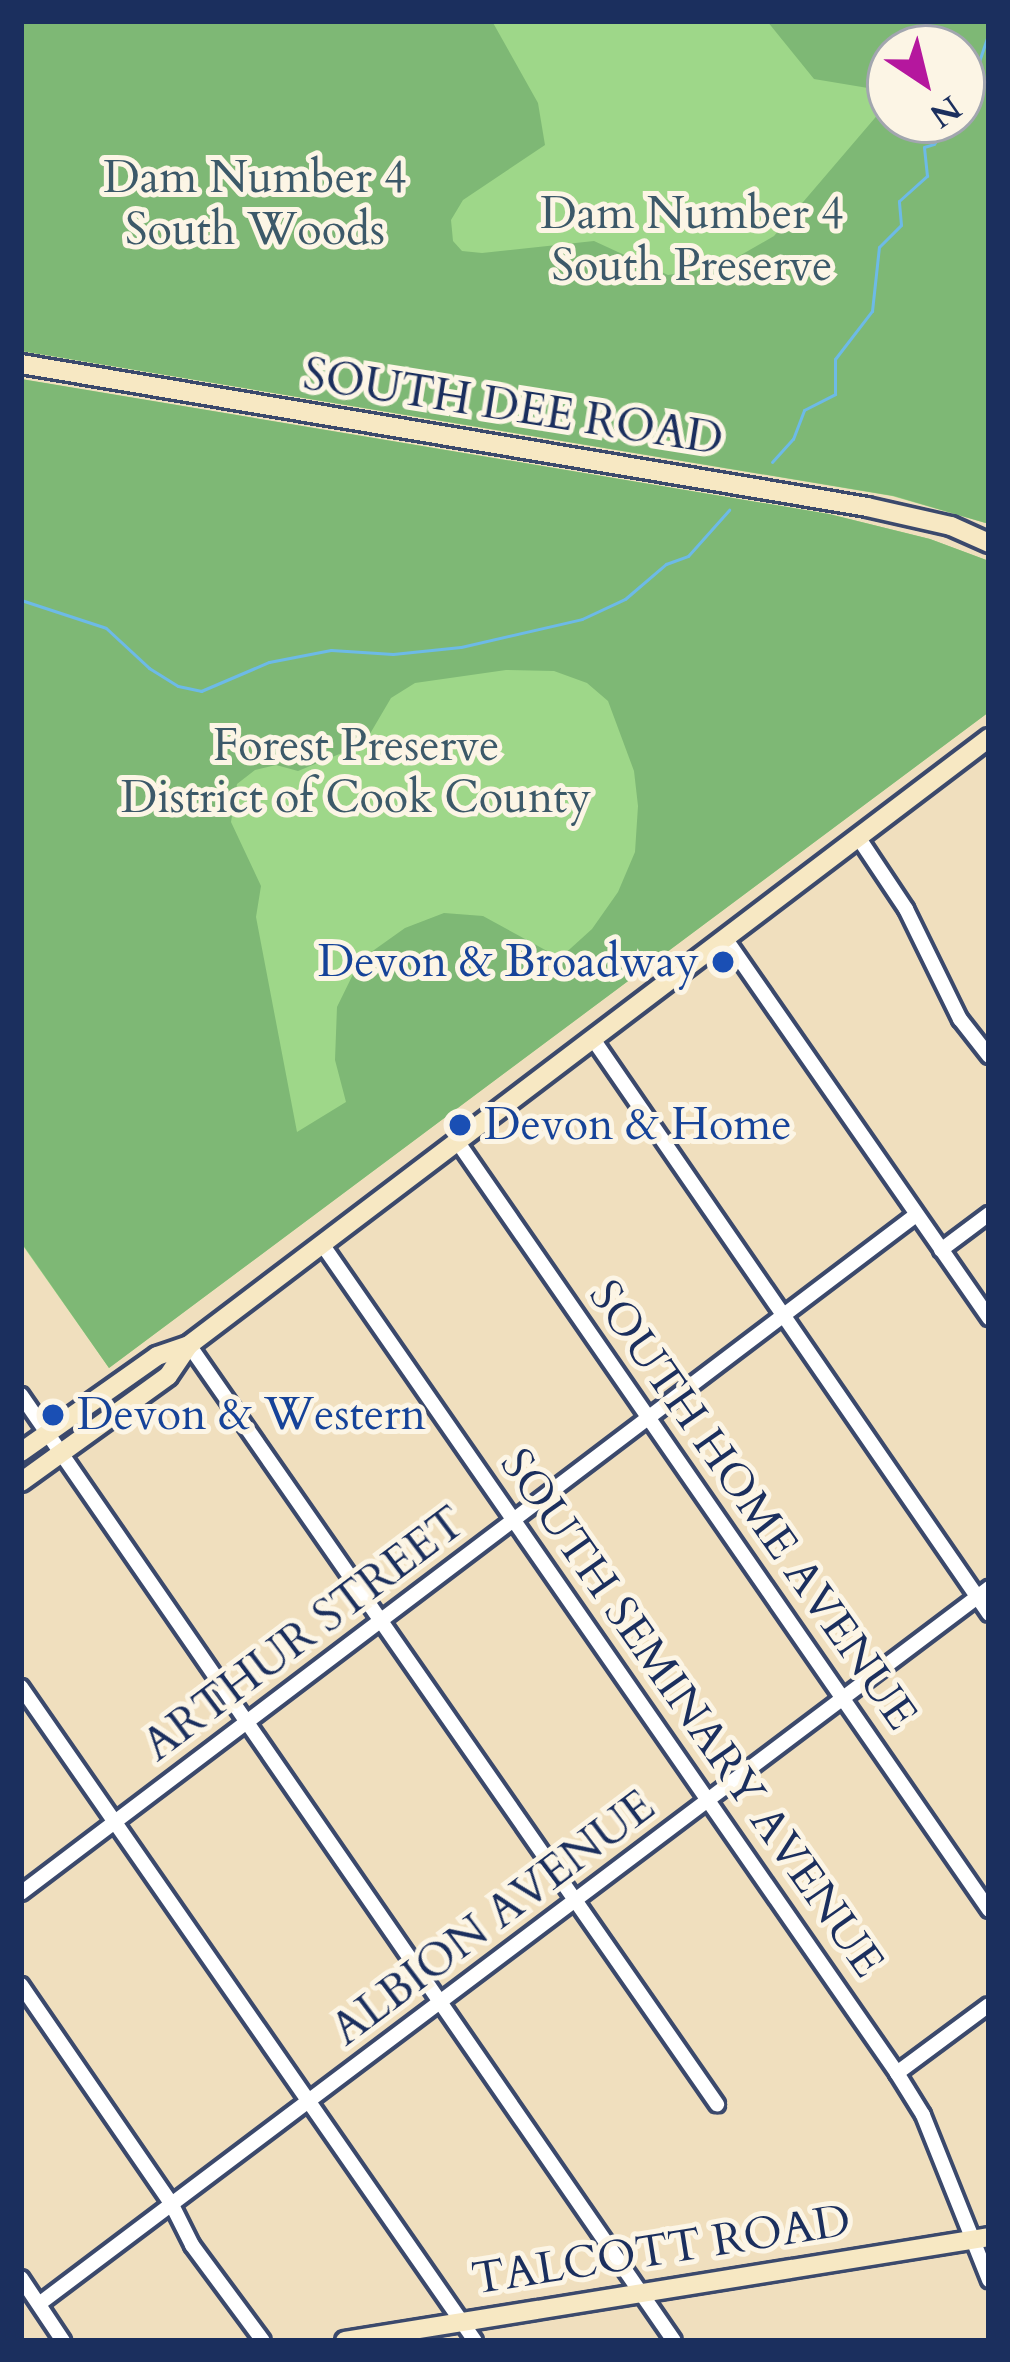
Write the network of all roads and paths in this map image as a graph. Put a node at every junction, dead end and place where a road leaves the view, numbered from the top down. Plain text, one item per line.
1 (21, 364) edge
2 (989, 544) edge
3 (989, 738) edge
4 (858, 837) junction
5 (725, 938) junction
6 (592, 1039) junction
7 (989, 1056) edge
8 (457, 1142) junction
9 (989, 1214) edge
10 (916, 1215) junction
11 (322, 1244) junction
12 (941, 1250) junction
13 (783, 1316) junction
14 (989, 1318) edge
15 (189, 1345) junction
16 (21, 1395) edge
17 (648, 1418) junction
18 (47, 1433) junction
19 (21, 1452) edge
20 (60, 1453) junction
21 (21, 1482) edge
22 (515, 1519) junction
23 (983, 1593) edge
24 (989, 1614) edge
25 (381, 1621) junction
26 (21, 1687) edge
27 (842, 1699) junction
28 (246, 1722) junction
29 (709, 1801) junction
30 (116, 1822) junction
31 (21, 1893) edge
32 (576, 1901) junction
33 (989, 1910) edge
34 (21, 1985) edge
35 (440, 2002) junction
36 (989, 2005) edge
37 (897, 2073) junction
38 (306, 2102) junction
39 (716, 2104) dead end
40 (172, 2205) junction
41 (981, 2238) edge
42 (21, 2278) edge
43 (989, 2280) edge
44 (641, 2294) junction
45 (39, 2304) junction
46 (460, 2320) junction
47 (63, 2341) edge
48 (263, 2341) edge
49 (345, 2341) edge
50 (475, 2341) edge
51 (674, 2341) edge

1 - 2 street, SOUTH DEE ROAD
3 - 4 street
4 - 5 street
4 - 7 street
5 - 6 street
5 - 10 street
6 - 8 street
6 - 13 street
8 - 11 street
8 - 17 street, SOUTH HOME AVENUE
9 - 12 street
10 - 12 street
10 - 13 street, ARTHUR STREET
11 - 15 street
11 - 22 street, SOUTH SEMINARY AVENUE
12 - 14 street
13 - 17 street, ARTHUR STREET
13 - 23 street
15 - 18 street
15 - 20 street
15 - 25 street
16 - 18 street
17 - 22 street, ARTHUR STREET
17 - 27 street, SOUTH HOME AVENUE
18 - 19 street
18 - 20 street
20 - 21 street
20 - 28 street
22 - 25 street, ARTHUR STREET
22 - 29 street, SOUTH SEMINARY AVENUE
23 - 24 street
23 - 27 street, ALBION AVENUE
25 - 28 street, ARTHUR STREET
25 - 32 street
26 - 30 street
27 - 29 street, ALBION AVENUE
27 - 33 street, SOUTH HOME AVENUE
28 - 30 street, ARTHUR STREET
28 - 35 street
29 - 32 street, ALBION AVENUE
29 - 37 street, SOUTH SEMINARY AVENUE
30 - 31 street, ARTHUR STREET
30 - 38 street
32 - 35 street, ALBION AVENUE
32 - 39 street
34 - 40 street
35 - 38 street, ALBION AVENUE
35 - 44 street
36 - 37 street
37 - 41 street, SOUTH SEMINARY AVENUE
38 - 40 street, ALBION AVENUE
38 - 46 street
40 - 45 street, ALBION AVENUE
40 - 48 street
41 - 43 street, SOUTH SEMINARY AVENUE
41 - 44 street, TALCOTT ROAD
42 - 45 street
44 - 46 street, TALCOTT ROAD
44 - 51 street
45 - 47 street
46 - 49 street, TALCOTT ROAD
46 - 50 street

